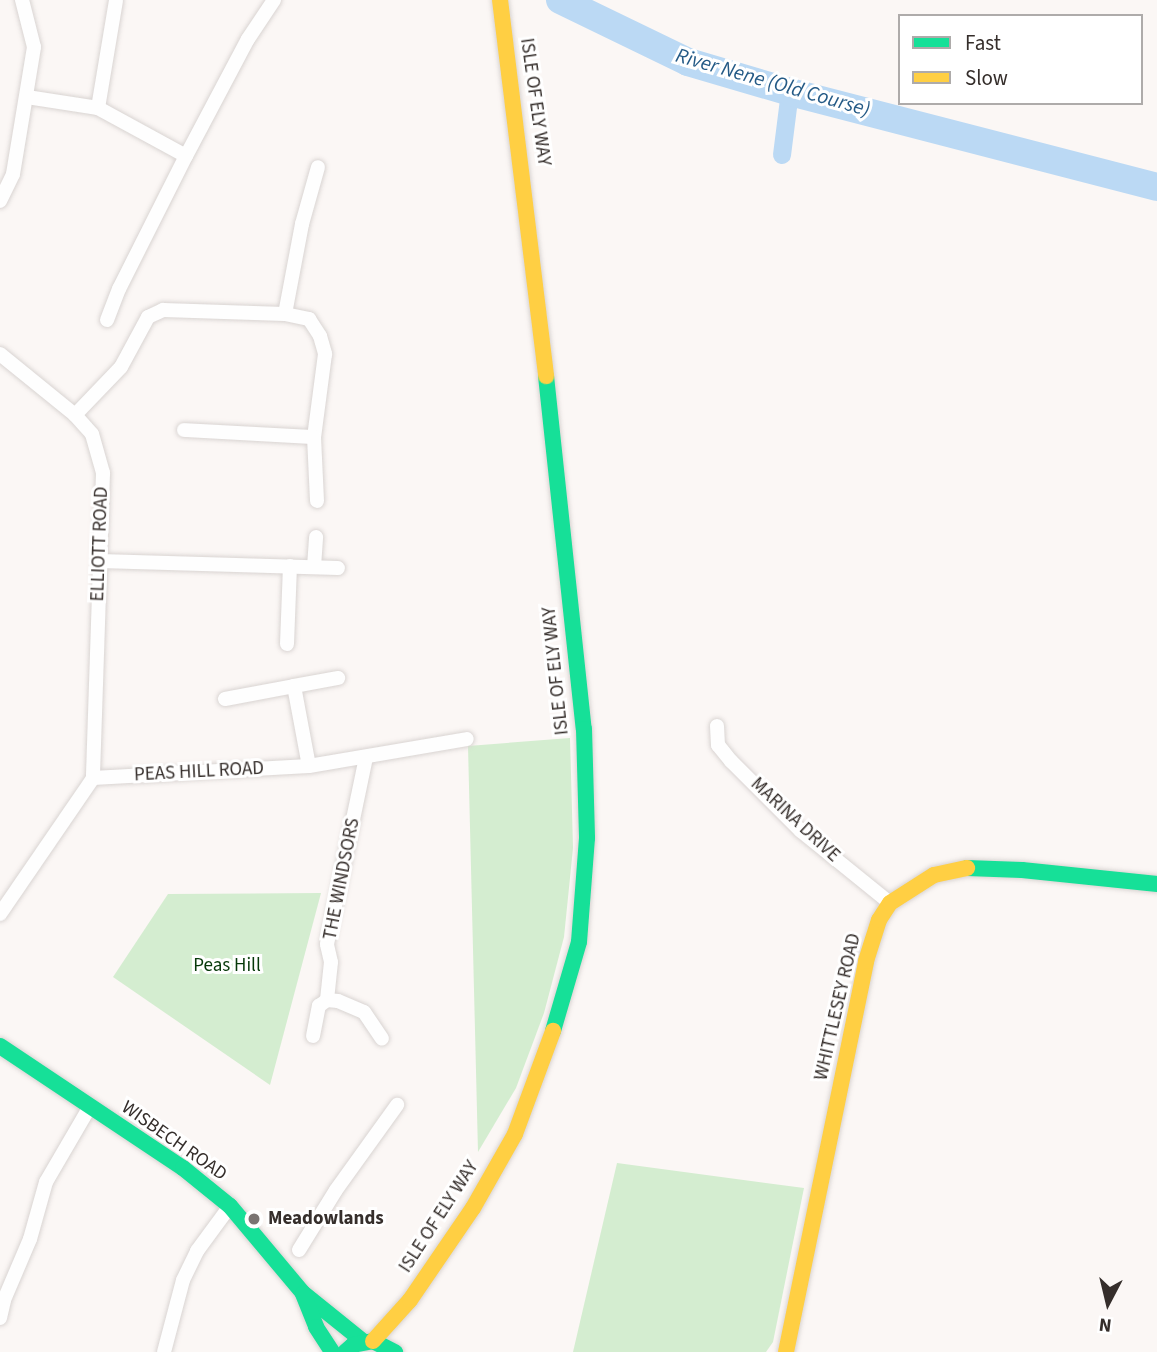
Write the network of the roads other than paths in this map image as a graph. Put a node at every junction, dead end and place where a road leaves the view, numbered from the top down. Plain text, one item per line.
1 (22, 0) edge
2 (116, 0) edge
3 (274, 0) edge
4 (500, 0) edge
5 (27, 97) junction
6 (98, 108) junction
7 (186, 156) junction
8 (318, 167) dead end
9 (0, 201) edge
10 (285, 314) junction
11 (107, 320) dead end
12 (0, 354) edge
13 (75, 415) junction
14 (184, 430) dead end
15 (314, 437) junction
16 (317, 501) dead end
17 (316, 537) dead end
18 (100, 561) junction
19 (290, 566) junction
20 (314, 567) junction
21 (338, 568) dead end
22 (287, 644) dead end
23 (338, 678) dead end
24 (294, 686) junction
25 (225, 699) dead end
26 (717, 726) dead end
27 (467, 738) dead end
28 (366, 758) junction
29 (309, 766) junction
30 (93, 778) junction
31 (1157, 884) edge
32 (890, 903) junction
33 (0, 914) edge
34 (327, 1000) junction
35 (313, 1036) dead end
36 (382, 1039) dead end
37 (0, 1046) edge
38 (397, 1105) dead end
39 (89, 1108) junction
40 (230, 1206) junction
41 (299, 1250) dead end
42 (303, 1293) junction
43 (410, 1300) junction
44 (0, 1318) edge
45 (369, 1341) junction
46 (164, 1352) edge
47 (332, 1352) edge
48 (345, 1352) edge
49 (395, 1352) edge
50 (786, 1352) edge

1 - 5 street
2 - 6 street
3 - 7 street
4 - 43 main road, ISLE OF ELY WAY
5 - 6 street
5 - 9 street
6 - 7 street
7 - 11 street
8 - 10 street
10 - 13 street
10 - 15 street
12 - 13 street, ELLIOTT ROAD
13 - 18 street, ELLIOTT ROAD
14 - 15 street
15 - 16 street
17 - 20 street
18 - 19 street
18 - 30 street, ELLIOTT ROAD
19 - 20 street
19 - 22 street
20 - 21 street
23 - 24 street
24 - 25 street
24 - 29 street
26 - 32 street, MARINA DRIVE
27 - 28 street, PEAS HILL ROAD
28 - 29 street, PEAS HILL ROAD
28 - 34 street, THE WINDSORS
29 - 30 street, PEAS HILL ROAD
30 - 33 street
31 - 32 main road
32 - 50 main road, WHITTLESEY ROAD
34 - 35 street, THE WINDSORS
34 - 36 street
37 - 39 main road, WISBECH ROAD
38 - 41 street
39 - 40 main road, WISBECH ROAD
39 - 44 street
40 - 42 main road, WISBECH ROAD
40 - 46 street
42 - 45 main road, WISBECH ROAD
42 - 47 main road, WISBECH ROAD
43 - 45 main road, ISLE OF ELY WAY
43 - 49 main road, ISLE OF ELY WAY
45 - 48 main road
45 - 49 main road, WISBECH ROAD

